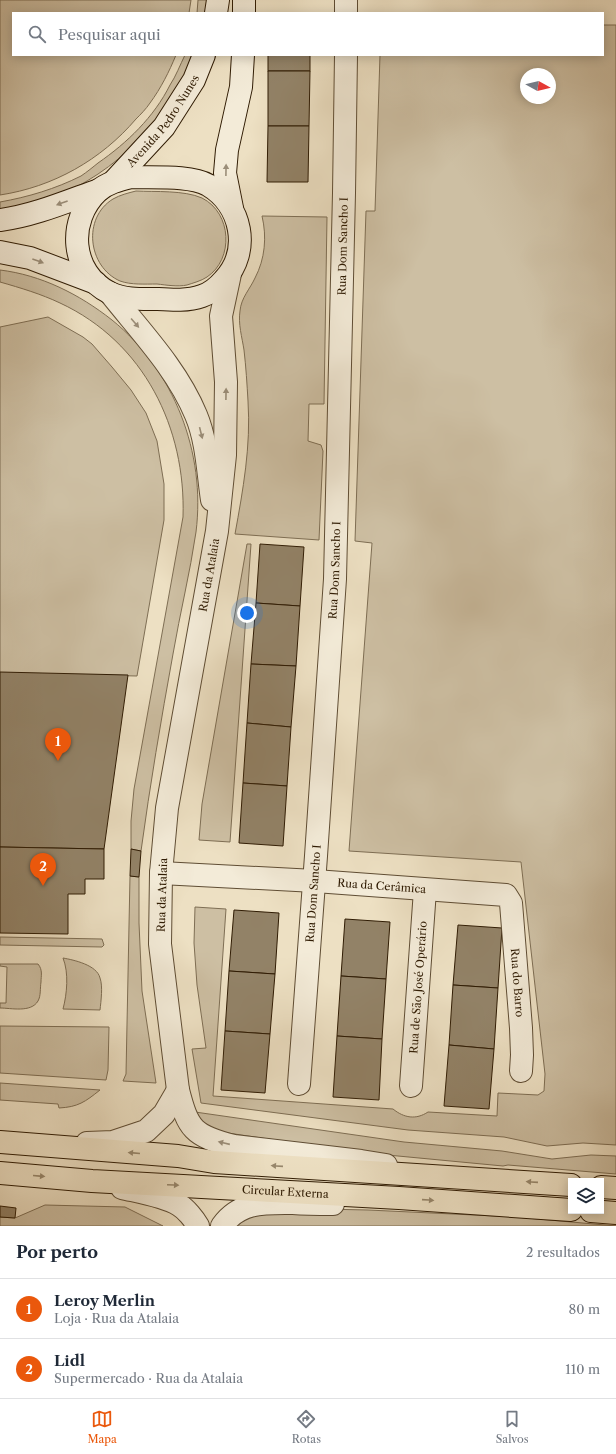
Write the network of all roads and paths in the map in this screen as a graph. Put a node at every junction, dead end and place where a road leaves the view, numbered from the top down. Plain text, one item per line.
1 (218, 0) edge
2 (244, 0) edge
3 (346, 0) edge
4 (216, 12) edge
5 (244, 12) edge
6 (346, 12) edge
7 (204, 56) edge
8 (243, 56) edge
9 (346, 56) edge
10 (107, 186) junction
11 (232, 208) junction
12 (0, 220) edge
13 (0, 252) edge
14 (230, 274) junction
15 (103, 288) junction
16 (217, 531) junction
17 (161, 873) junction
18 (314, 881) junction
19 (426, 890) junction
20 (506, 895) joint
21 (521, 1071) dead end
22 (299, 1084) dead end
23 (411, 1086) dead end
24 (178, 1090) junction
25 (0, 1142) edge
26 (26, 1144) junction
27 (0, 1173) edge
28 (414, 1174) junction
29 (92, 1181) junction
30 (568, 1185) edge
31 (604, 1187) edge
32 (616, 1188) edge
33 (399, 1198) junction
34 (568, 1210) edge
35 (604, 1212) edge
36 (616, 1213) edge
37 (198, 1226) edge
38 (222, 1226) edge

1 - 4 street
2 - 5 street
3 - 6 street
7 - 10 street, Avenida Pedro Nunes
11 -> 8 street
9 - 18 street, Rua Dom Sancho I
10 - 11 street
10 -> 12 street, Avenida Pedro Nunes
10 - 15 street, Rua da Atalaia
11 - 14 street
13 -> 15 street
14 - 15 street
16 -> 14 street, Rua da Atalaia
15 -> 16 street, Rua da Atalaia
16 - 17 street, Rua da Atalaia
17 - 18 street, Rua da Cerâmica
17 - 24 street, Rua da Atalaia
18 - 19 street, Rua da Cerâmica
18 - 22 street, Rua Dom Sancho I
19 - 20 street, Rua da Cerâmica
19 - 23 street, Rua de São José Operário
20 - 21 street, Rua do Barro
24 - 26 street
28 -> 24 street
25 - 26 main road
28 -> 26 main road
27 -> 29 main road, Circular Externa
30 -> 28 main road
29 -> 33 main road, Circular Externa
29 - 37 street
31 - 32 main road
33 -> 34 main road, Circular Externa
33 - 38 street
35 - 36 main road

